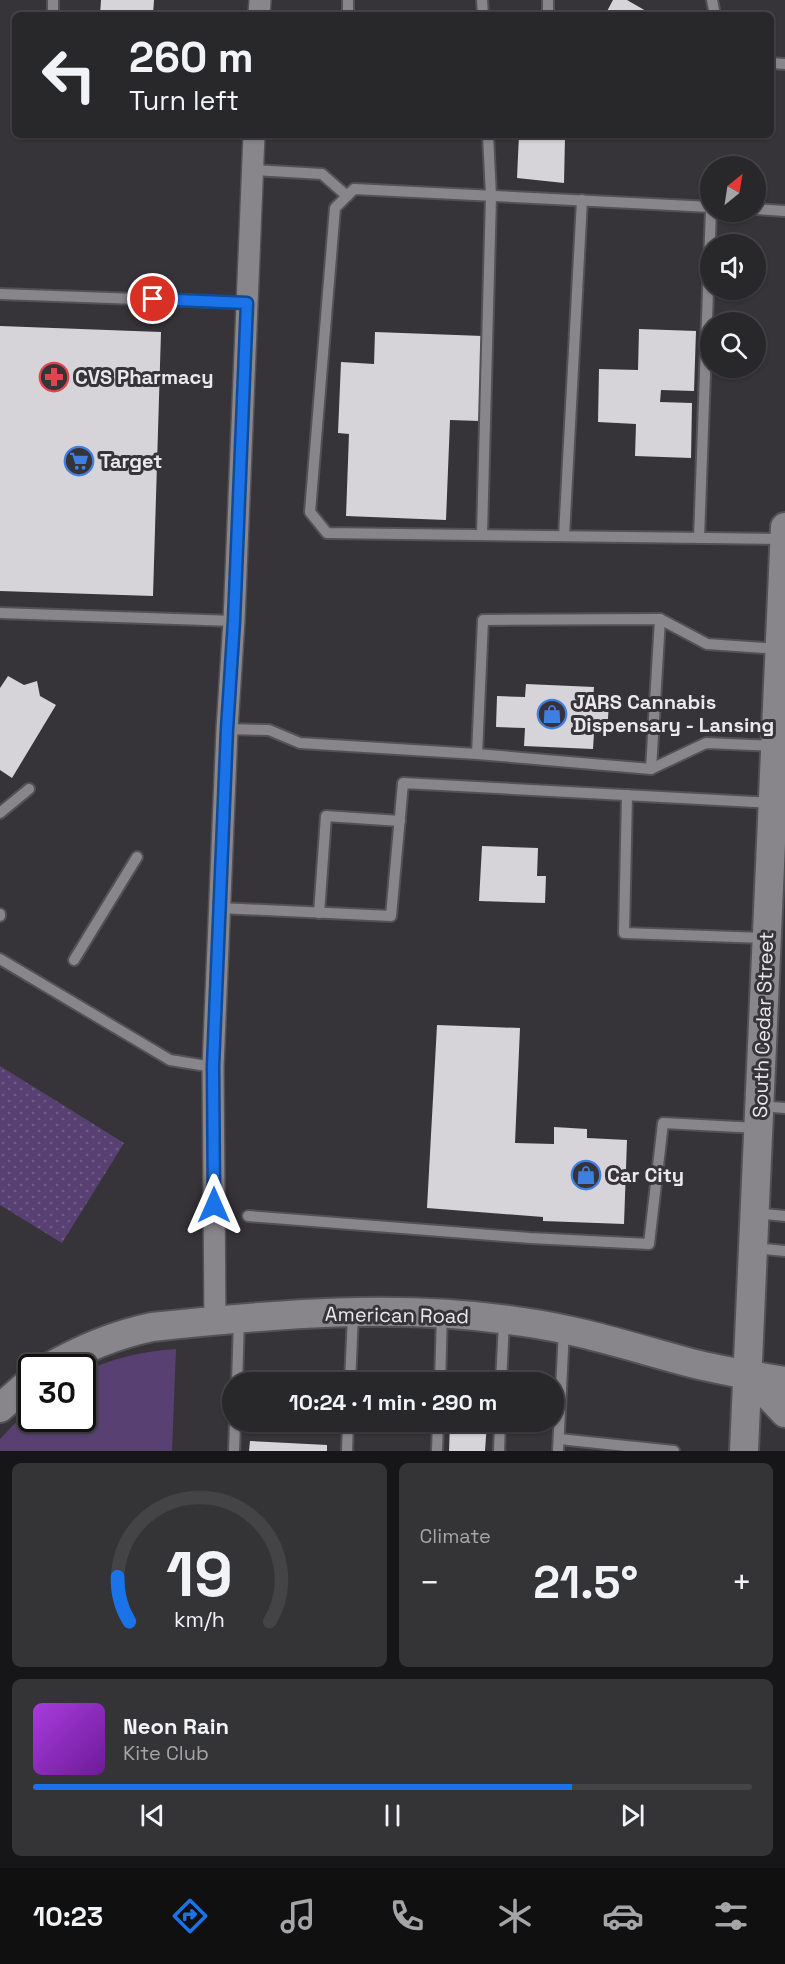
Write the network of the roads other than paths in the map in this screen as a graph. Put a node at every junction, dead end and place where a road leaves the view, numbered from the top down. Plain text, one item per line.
1 (254, 138) edge
2 (488, 138) edge
3 (252, 170) junction
4 (347, 196) junction
5 (490, 196) junction
6 (582, 200) junction
7 (700, 207) edge
8 (766, 210) edge
9 (785, 211) edge
10 (710, 222) edge
11 (0, 294) edge
12 (247, 303) junction
13 (785, 527) edge
14 (482, 534) junction
15 (564, 536) junction
16 (699, 538) junction
17 (784, 554) edge
18 (0, 612) edge
19 (660, 620) junction
20 (234, 621) junction
21 (780, 650) junction
22 (227, 729) junction
23 (775, 746) junction
24 (477, 754) junction
25 (651, 769) junction
26 (29, 789) dead end
27 (627, 795) junction
28 (773, 803) junction
29 (0, 813) edge
30 (400, 820) junction
31 (137, 857) dead end
32 (220, 908) junction
33 (319, 913) junction
34 (767, 938) junction
35 (0, 959) edge
36 (74, 960) dead end
37 (213, 1066) junction
38 (768, 1114) edge
39 (755, 1213) junction
40 (248, 1216) dead end
41 (785, 1216) edge
42 (753, 1248) junction
43 (785, 1251) edge
44 (353, 1312) junction
45 (442, 1313) junction
46 (504, 1319) junction
47 (227, 1320) junction
48 (564, 1329) junction
49 (74, 1354) edge
50 (235, 1372) edge
51 (350, 1372) edge
52 (440, 1372) edge
53 (502, 1372) edge
54 (748, 1374) junction
55 (785, 1381) edge
56 (18, 1392) edge
57 (0, 1408) edge
58 (785, 1413) edge
59 (235, 1432) edge
60 (348, 1432) edge
61 (438, 1432) edge
62 (500, 1432) edge
63 (558, 1445) edge
64 (234, 1451) edge
65 (347, 1451) edge
66 (437, 1451) edge
67 (499, 1451) edge
68 (674, 1451) edge
69 (744, 1451) edge

1 - 3 street
2 - 5 lane
3 - 4 lane
3 - 12 street
4 - 5 lane
4 - 14 lane
5 - 6 lane
5 - 14 lane
6 - 7 lane
6 - 15 lane
8 - 9 lane
10 - 16 lane
11 - 12 lane
12 - 20 street
13 - 17 main road, South Cedar Street
14 - 15 lane
15 - 16 lane
16 - 17 lane
17 - 21 main road, South Cedar Street
18 - 20 lane
19 - 21 lane
19 - 24 lane
19 - 25 lane
20 - 22 street
21 - 23 main road, South Cedar Street
22 - 24 lane
22 - 32 street
23 - 25 lane
23 - 28 main road, South Cedar Street
24 - 25 lane
26 - 29 lane
27 - 28 lane
27 - 30 lane
27 - 34 lane
28 - 34 main road, South Cedar Street
30 - 33 lane
30 - 33 lane
31 - 36 lane
32 - 33 lane
32 - 37 street
34 - 38 main road, South Cedar Street
35 - 37 lane
37 - 47 street
38 - 39 main road, South Cedar Street
38 - 40 lane
39 - 41 lane
39 - 42 main road, South Cedar Street
42 - 43 lane
42 - 54 main road, South Cedar Street
44 - 45 main road, American Road
44 - 47 main road, American Road
44 - 51 lane
45 - 46 main road, American Road
45 - 52 lane
46 - 48 main road, American Road
46 - 53 lane
47 - 49 main road, American Road
47 - 50 lane
48 - 54 main road, American Road
48 - 63 lane
54 - 55 main road, American Road
54 - 58 main road
54 - 69 main road, South Cedar Street
56 - 57 main road
59 - 64 lane
60 - 65 lane
61 - 66 lane
62 - 67 lane
63 - 68 lane

